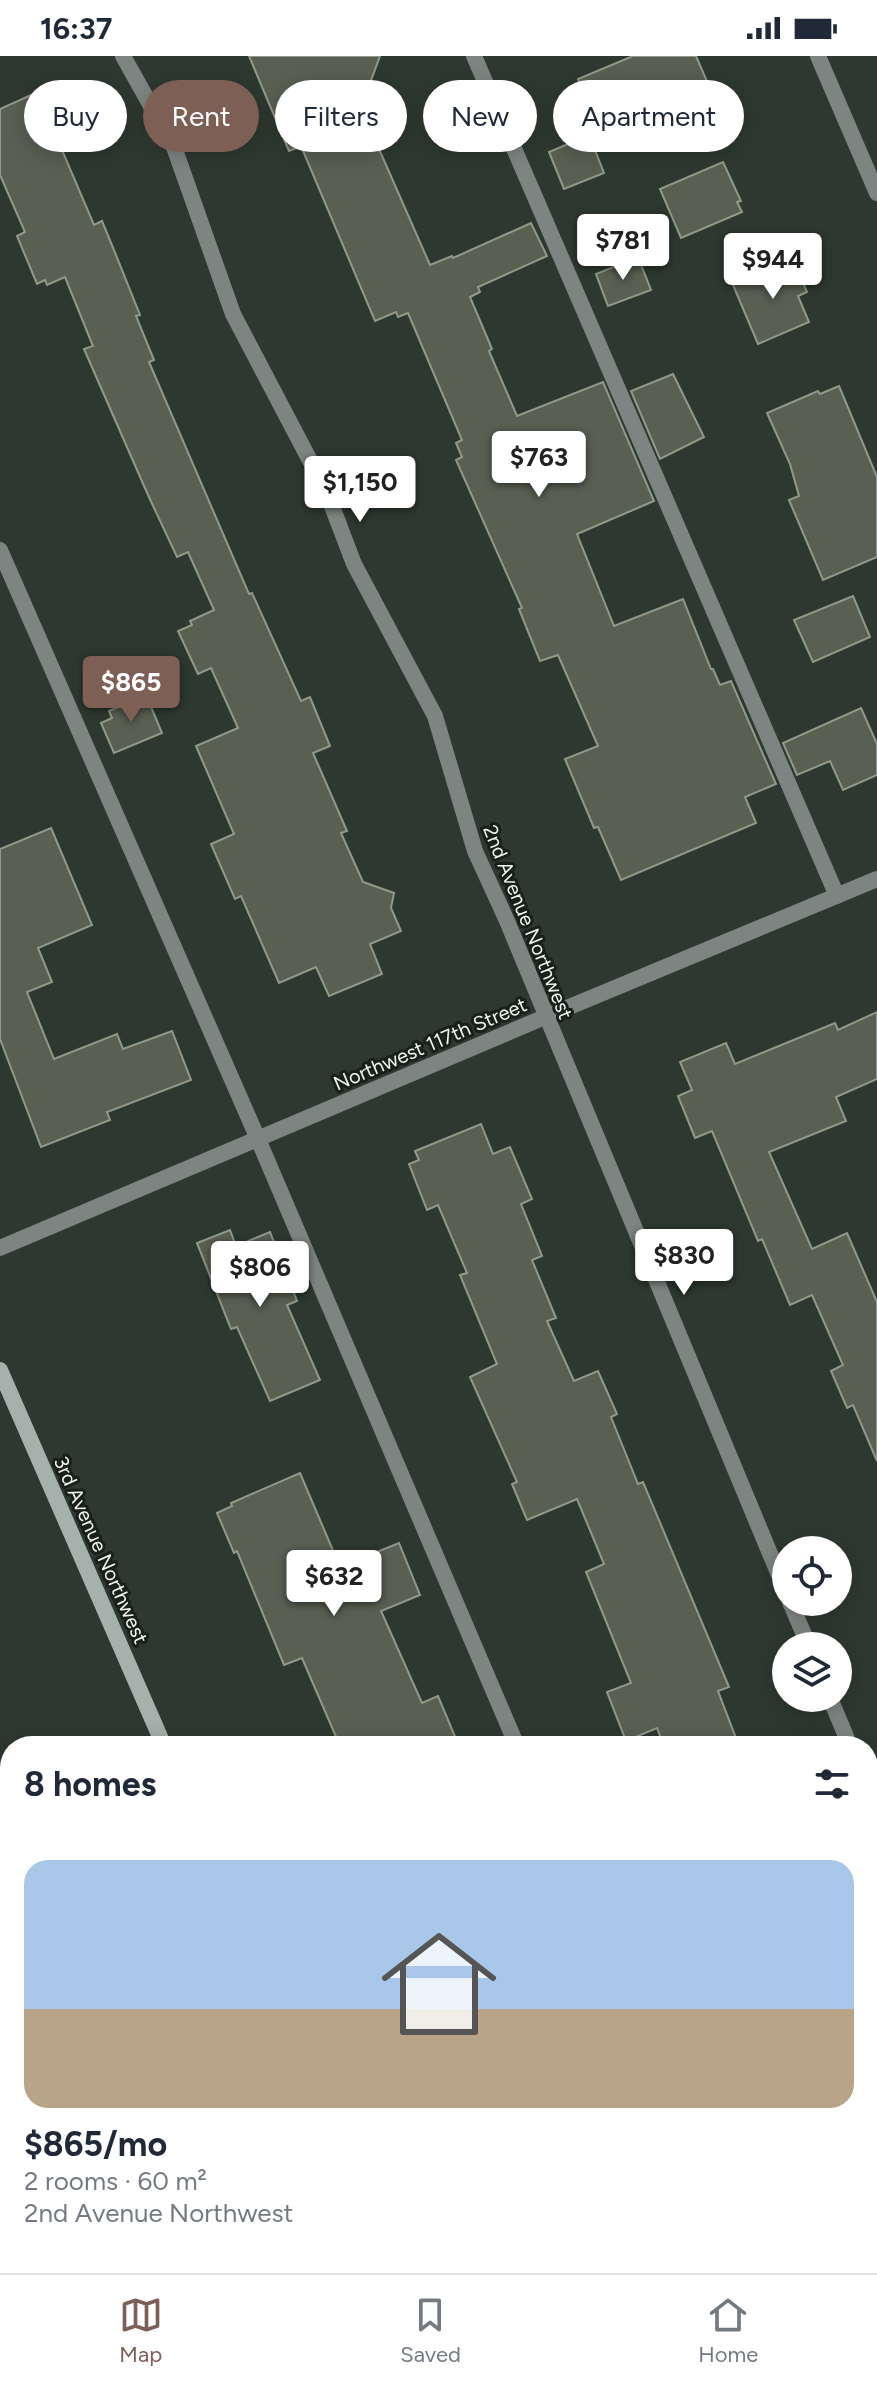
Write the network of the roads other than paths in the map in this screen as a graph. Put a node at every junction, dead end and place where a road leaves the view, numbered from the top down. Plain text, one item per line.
1 (123, 56) edge
2 (474, 56) edge
3 (818, 56) edge
4 (877, 193) edge
5 (0, 550) edge
6 (877, 879) edge
7 (837, 896) junction
8 (545, 1017) junction
9 (258, 1139) junction
10 (0, 1248) edge
11 (0, 1370) edge
12 (772, 1559) edge
13 (836, 1712) edge
14 (160, 1736) edge
15 (513, 1736) edge
16 (846, 1736) edge

1 - 8 street, 2nd Avenue Northwest
2 - 7 street
3 - 4 street
5 - 9 street
6 - 7 street, Northwest 117th Street
7 - 8 street, Northwest 117th Street
8 - 9 street, Northwest 117th Street
8 - 12 street, 2nd Avenue Northwest
9 - 10 street, Northwest 117th Street
9 - 15 street
11 - 14 street, 3rd Avenue Northwest
13 - 16 street

